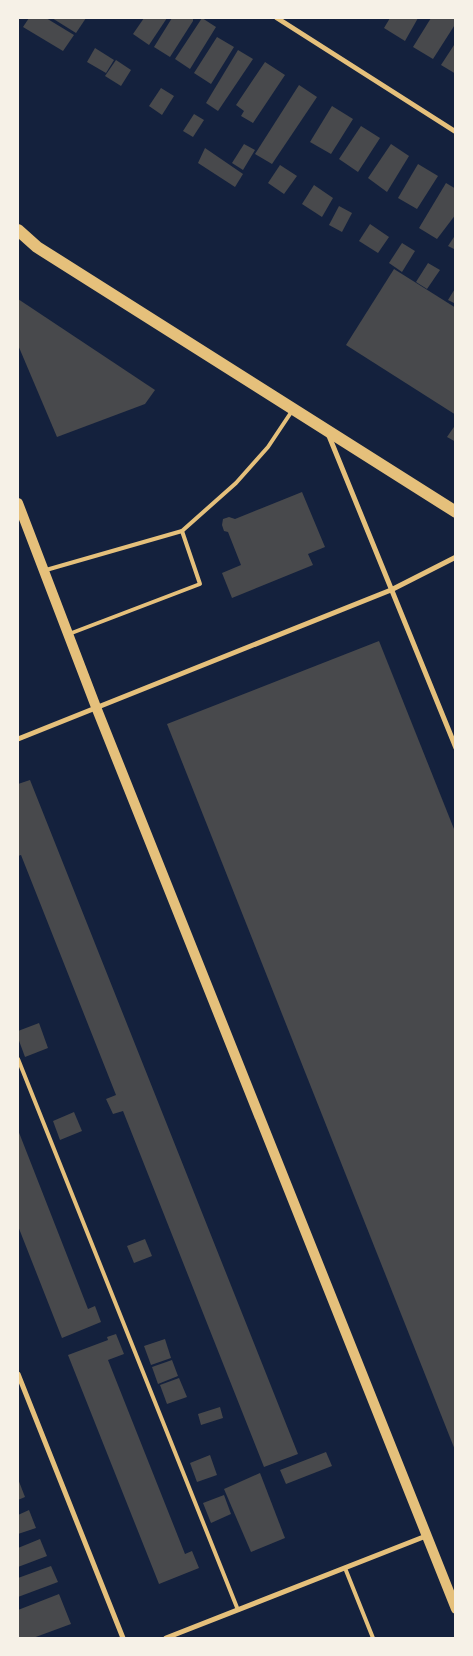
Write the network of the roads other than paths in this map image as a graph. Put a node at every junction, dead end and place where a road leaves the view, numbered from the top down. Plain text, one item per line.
1 (277, 18) edge
2 (456, 132) edge
3 (18, 230) edge
4 (18, 242) edge
5 (37, 247) junction
6 (294, 410) junction
7 (327, 431) junction
8 (18, 503) edge
9 (456, 512) edge
10 (182, 531) junction
11 (456, 557) edge
12 (45, 570) junction
13 (391, 590) junction
14 (69, 634) junction
15 (96, 707) junction
16 (18, 739) edge
17 (456, 748) edge
18 (18, 1059) edge
19 (18, 1374) edge
20 (426, 1536) junction
21 (345, 1568) junction
22 (456, 1609) edge
23 (238, 1610) junction
24 (122, 1638) edge
25 (166, 1638) edge
26 (373, 1638) edge

1 - 2 street
3 - 5 main road
4 - 5 main road
5 - 6 main road
6 - 7 main road
6 - 10 lane
7 - 9 main road
7 - 13 street
8 - 12 main road
10 - 12 lane
10 - 14 lane
11 - 13 street
12 - 14 main road
13 - 15 street
13 - 17 street
14 - 15 main road
15 - 16 street
15 - 20 main road
18 - 23 lane
19 - 24 street
20 - 21 street
20 - 22 main road
21 - 23 street
21 - 26 lane
23 - 25 street

